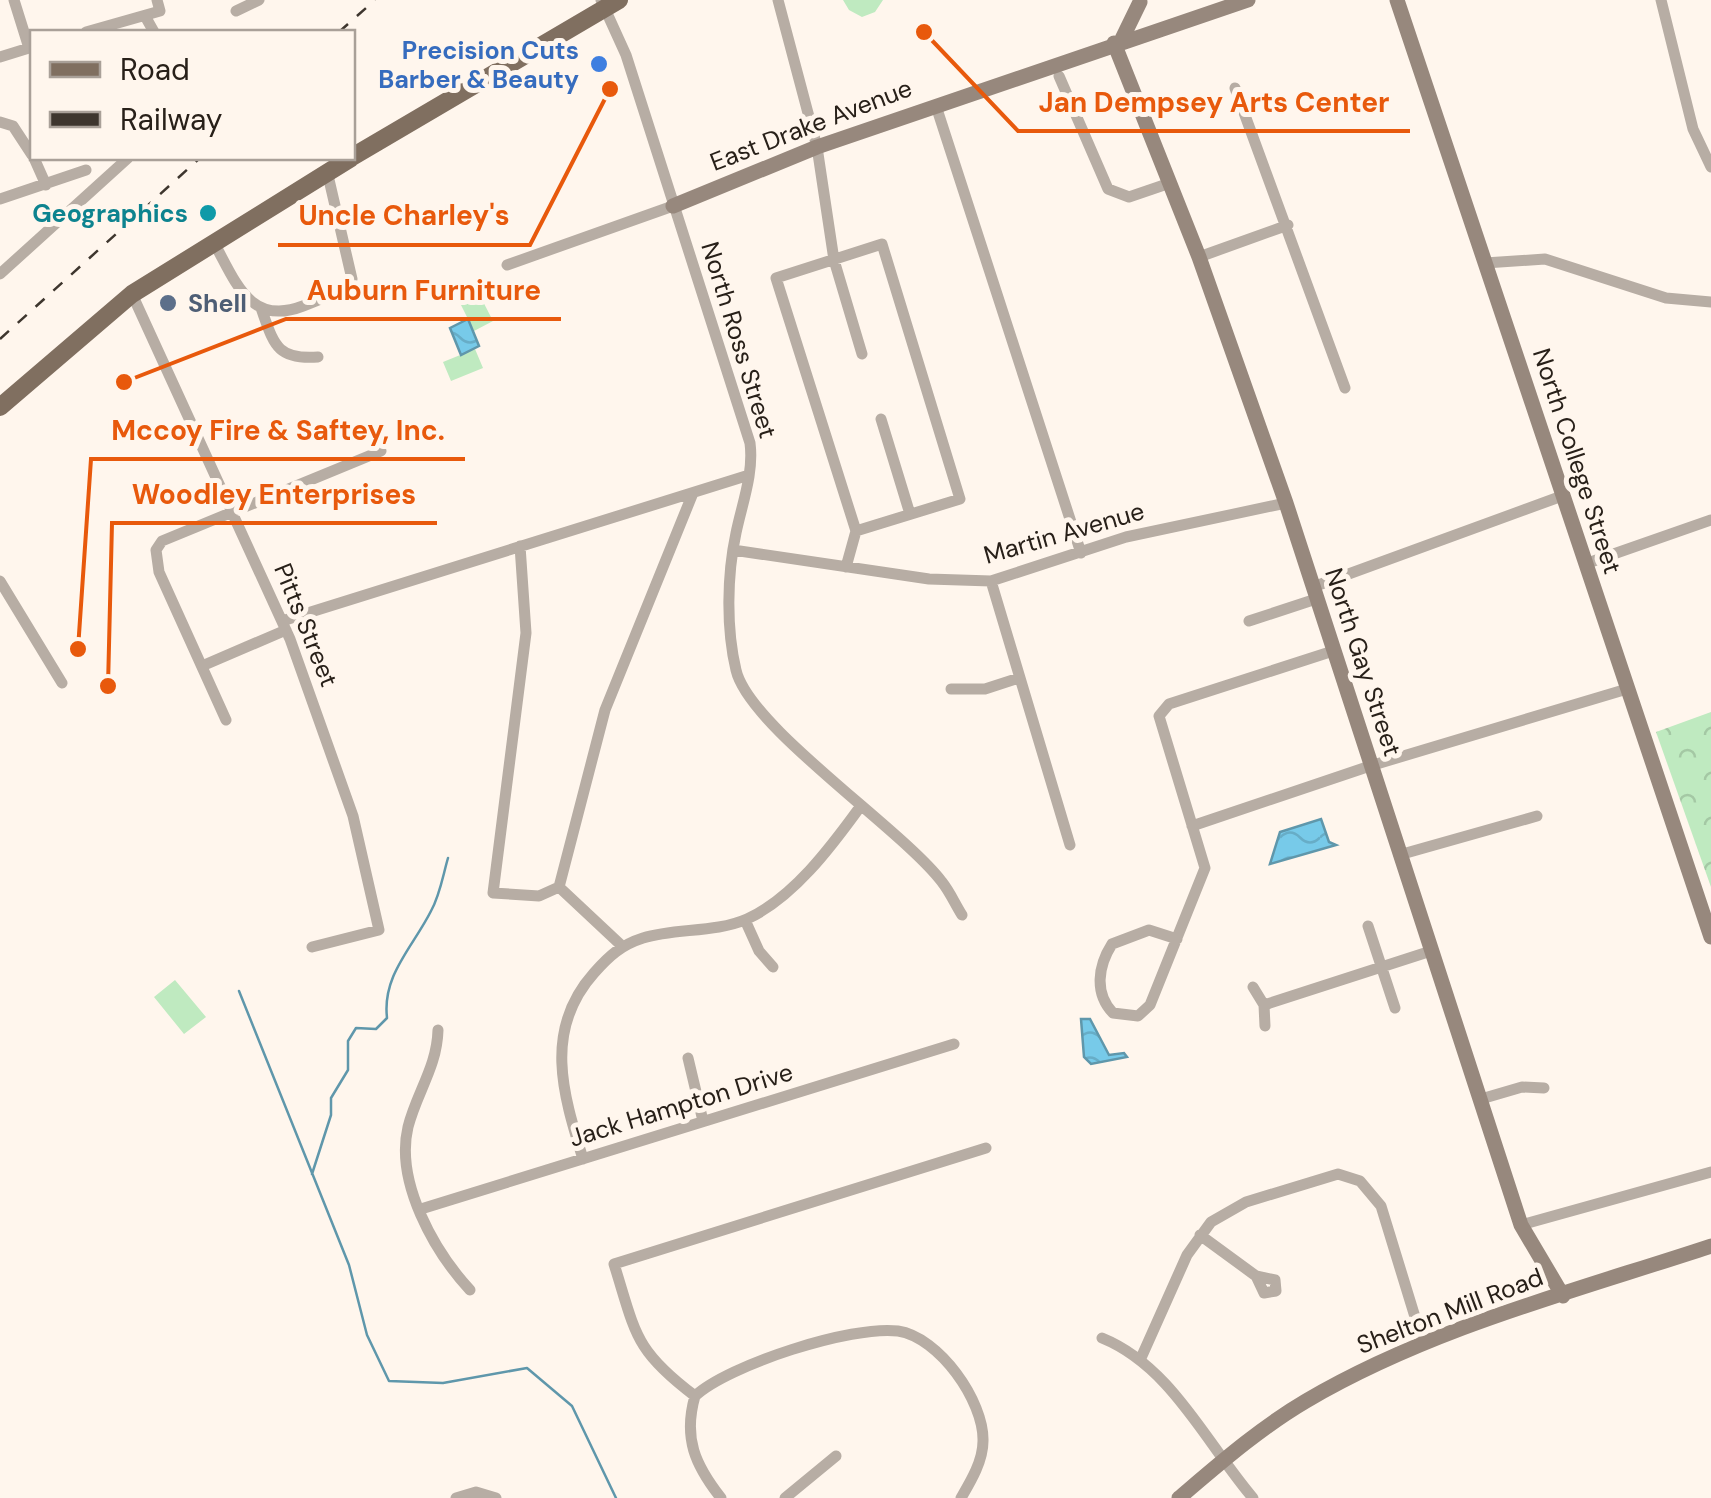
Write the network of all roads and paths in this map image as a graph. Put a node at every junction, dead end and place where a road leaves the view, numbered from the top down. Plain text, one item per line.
1 (14, 0) edge
2 (157, 0) edge
3 (259, 0) edge
4 (778, 0) edge
5 (1248, 0) edge
6 (1397, 0) edge
7 (1661, 0) edge
8 (1140, 1) edge
9 (608, 3) edge
10 (236, 11) dead end
11 (144, 16) junction
12 (122, 28) edge
13 (1158, 28) junction
14 (153, 30) edge
15 (1118, 42) junction
16 (30, 45) edge
17 (30, 48) edge
18 (0, 56) edge
19 (1059, 76) dead end
20 (1235, 88) dead end
21 (936, 106) junction
22 (0, 122) edge
23 (818, 147) junction
24 (30, 151) edge
25 (355, 155) edge
26 (35, 160) edge
27 (126, 160) edge
28 (347, 160) edge
29 (1711, 166) edge
30 (86, 170) dead end
31 (327, 171) junction
32 (1170, 182) junction
33 (46, 185) junction
34 (0, 199) edge
35 (673, 206) junction
36 (1288, 225) junction
37 (214, 241) junction
38 (1198, 257) junction
39 (834, 260) junction
40 (1485, 263) junction
41 (507, 265) dead end
42 (0, 274) edge
43 (132, 294) junction
44 (1711, 302) edge
45 (261, 308) junction
46 (862, 354) dead end
47 (318, 357) dead end
48 (1346, 388) dead end
49 (0, 406) edge
50 (880, 418) dead end
51 (381, 451) dead end
52 (749, 475) junction
53 (693, 493) junction
54 (1562, 496) junction
55 (1286, 503) junction
56 (234, 512) junction
57 (910, 514) junction
58 (1711, 520) edge
59 (856, 531) junction
60 (520, 546) junction
61 (733, 550) junction
62 (1081, 552) junction
63 (1585, 564) junction
64 (846, 567) junction
65 (0, 581) edge
66 (991, 581) junction
67 (1315, 593) junction
68 (1250, 621) dead end
69 (284, 625) junction
70 (1333, 651) junction
71 (202, 666) junction
72 (1020, 678) junction
73 (62, 682) dead end
74 (952, 689) dead end
75 (1627, 689) junction
76 (226, 720) dead end
77 (1370, 766) junction
78 (860, 808) junction
79 (1537, 816) dead end
80 (1192, 826) junction
81 (1070, 845) dead end
82 (1399, 854) junction
83 (559, 887) junction
84 (962, 915) dead end
85 (745, 920) junction
86 (1368, 926) dead end
87 (1711, 937) edge
88 (1177, 939) junction
89 (622, 946) junction
90 (312, 947) dead end
91 (1431, 951) junction
92 (773, 967) dead end
93 (1382, 967) junction
94 (1252, 987) dead end
95 (1264, 1005) junction
96 (1394, 1008) dead end
97 (1265, 1026) dead end
98 (438, 1030) dead end
99 (954, 1044) dead end
100 (688, 1058) dead end
101 (1544, 1088) dead end
102 (1481, 1099) junction
103 (703, 1122) junction
104 (986, 1148) dead end
105 (583, 1159) junction
106 (1711, 1172) edge
107 (421, 1209) junction
108 (1521, 1225) junction
109 (1200, 1234) junction
110 (1711, 1246) edge
111 (1256, 1276) dead end
112 (470, 1290) dead end
113 (1562, 1296) junction
114 (1102, 1338) dead end
115 (1423, 1344) junction
116 (1141, 1358) junction
117 (695, 1396) junction
118 (836, 1456) dead end
119 (1222, 1462) junction
120 (456, 1498) edge
121 (496, 1498) edge
122 (721, 1498) edge
123 (785, 1498) edge
124 (961, 1498) edge
125 (1179, 1498) edge
126 (1253, 1498) edge

1 - 16 street
2 - 11 street
3 - 10 street
4 - 23 street
5 - 13 street, East Drake Avenue
6 - 40 street, North College Street
7 - 29 street
8 - 13 street
8 - 15 street
9 - 25 main road
9 - 35 street, North Ross Street
11 - 12 street
11 - 14 street
13 - 15 street, East Drake Avenue
15 - 21 street, East Drake Avenue
15 - 32 street, North Gay Street
17 - 18 street
19 - 32 street
20 - 36 street
21 - 23 street, East Drake Avenue
21 - 62 street
22 - 24 street
23 - 35 street, East Drake Avenue
23 - 39 street
26 - 33 street
27 - 42 street
28 - 31 main road
30 - 33 street
31 - 37 main road
31 - 45 street
32 - 38 street, North Gay Street
33 - 34 street
35 - 41 street, East Drake Avenue
35 - 52 street, North Ross Street
36 - 38 street
36 - 48 street
37 - 43 main road
37 - 45 street
38 - 55 street, North Gay Street
39 - 46 street
39 - 57 street
39 - 59 street
40 - 44 street
40 - 54 street, North College Street
43 - 49 main road
43 - 56 street, Pitts Street
45 - 47 street
50 - 57 street
51 - 56 street
52 - 53 street
52 - 61 street, North Ross Street
53 - 60 street
53 - 83 street
54 - 63 street, North College Street
54 - 67 street
55 - 62 street, Martin Avenue
55 - 67 street, North Gay Street
56 - 69 street, Pitts Street
56 - 71 street
57 - 59 street
58 - 63 street
59 - 64 street
60 - 69 street
60 - 83 street
61 - 64 street, Martin Avenue
61 - 78 street, North Ross Street
62 - 66 street, Martin Avenue
63 - 75 street, North College Street
64 - 66 street, Martin Avenue
65 - 73 street
66 - 72 street
67 - 68 street
67 - 70 street, North Gay Street
69 - 71 street
69 - 90 street, Pitts Street
70 - 77 street, North Gay Street
70 - 80 street
71 - 76 street
72 - 74 street
72 - 81 street
75 - 77 street
75 - 87 street, North College Street
77 - 80 street
77 - 82 street, North Gay Street
78 - 84 street, North Ross Street
78 - 85 street
79 - 82 street
80 - 88 street
82 - 91 street, North Gay Street
83 - 89 street
85 - 89 street
85 - 92 street
86 - 93 street
88 - 88 street
89 - 105 street
91 - 93 street
91 - 102 street, North Gay Street
93 - 95 street
93 - 96 street
94 - 95 street
95 - 97 street
98 - 107 street
99 - 103 street, Jack Hampton Drive
100 - 103 street
101 - 102 street
102 - 108 street, North Gay Street
103 - 105 street, Jack Hampton Drive
104 - 117 street
105 - 107 street, Jack Hampton Drive
106 - 108 street
107 - 112 street
108 - 113 street, North Gay Street
109 - 111 street
109 - 115 street
109 - 116 street
110 - 113 street, Shelton Mill Road
113 - 115 street, Shelton Mill Road
114 - 116 street
115 - 119 street, Shelton Mill Road
116 - 119 street
117 - 122 street
117 - 124 street
118 - 123 street
119 - 125 street, Shelton Mill Road
119 - 126 street
120 - 121 street

